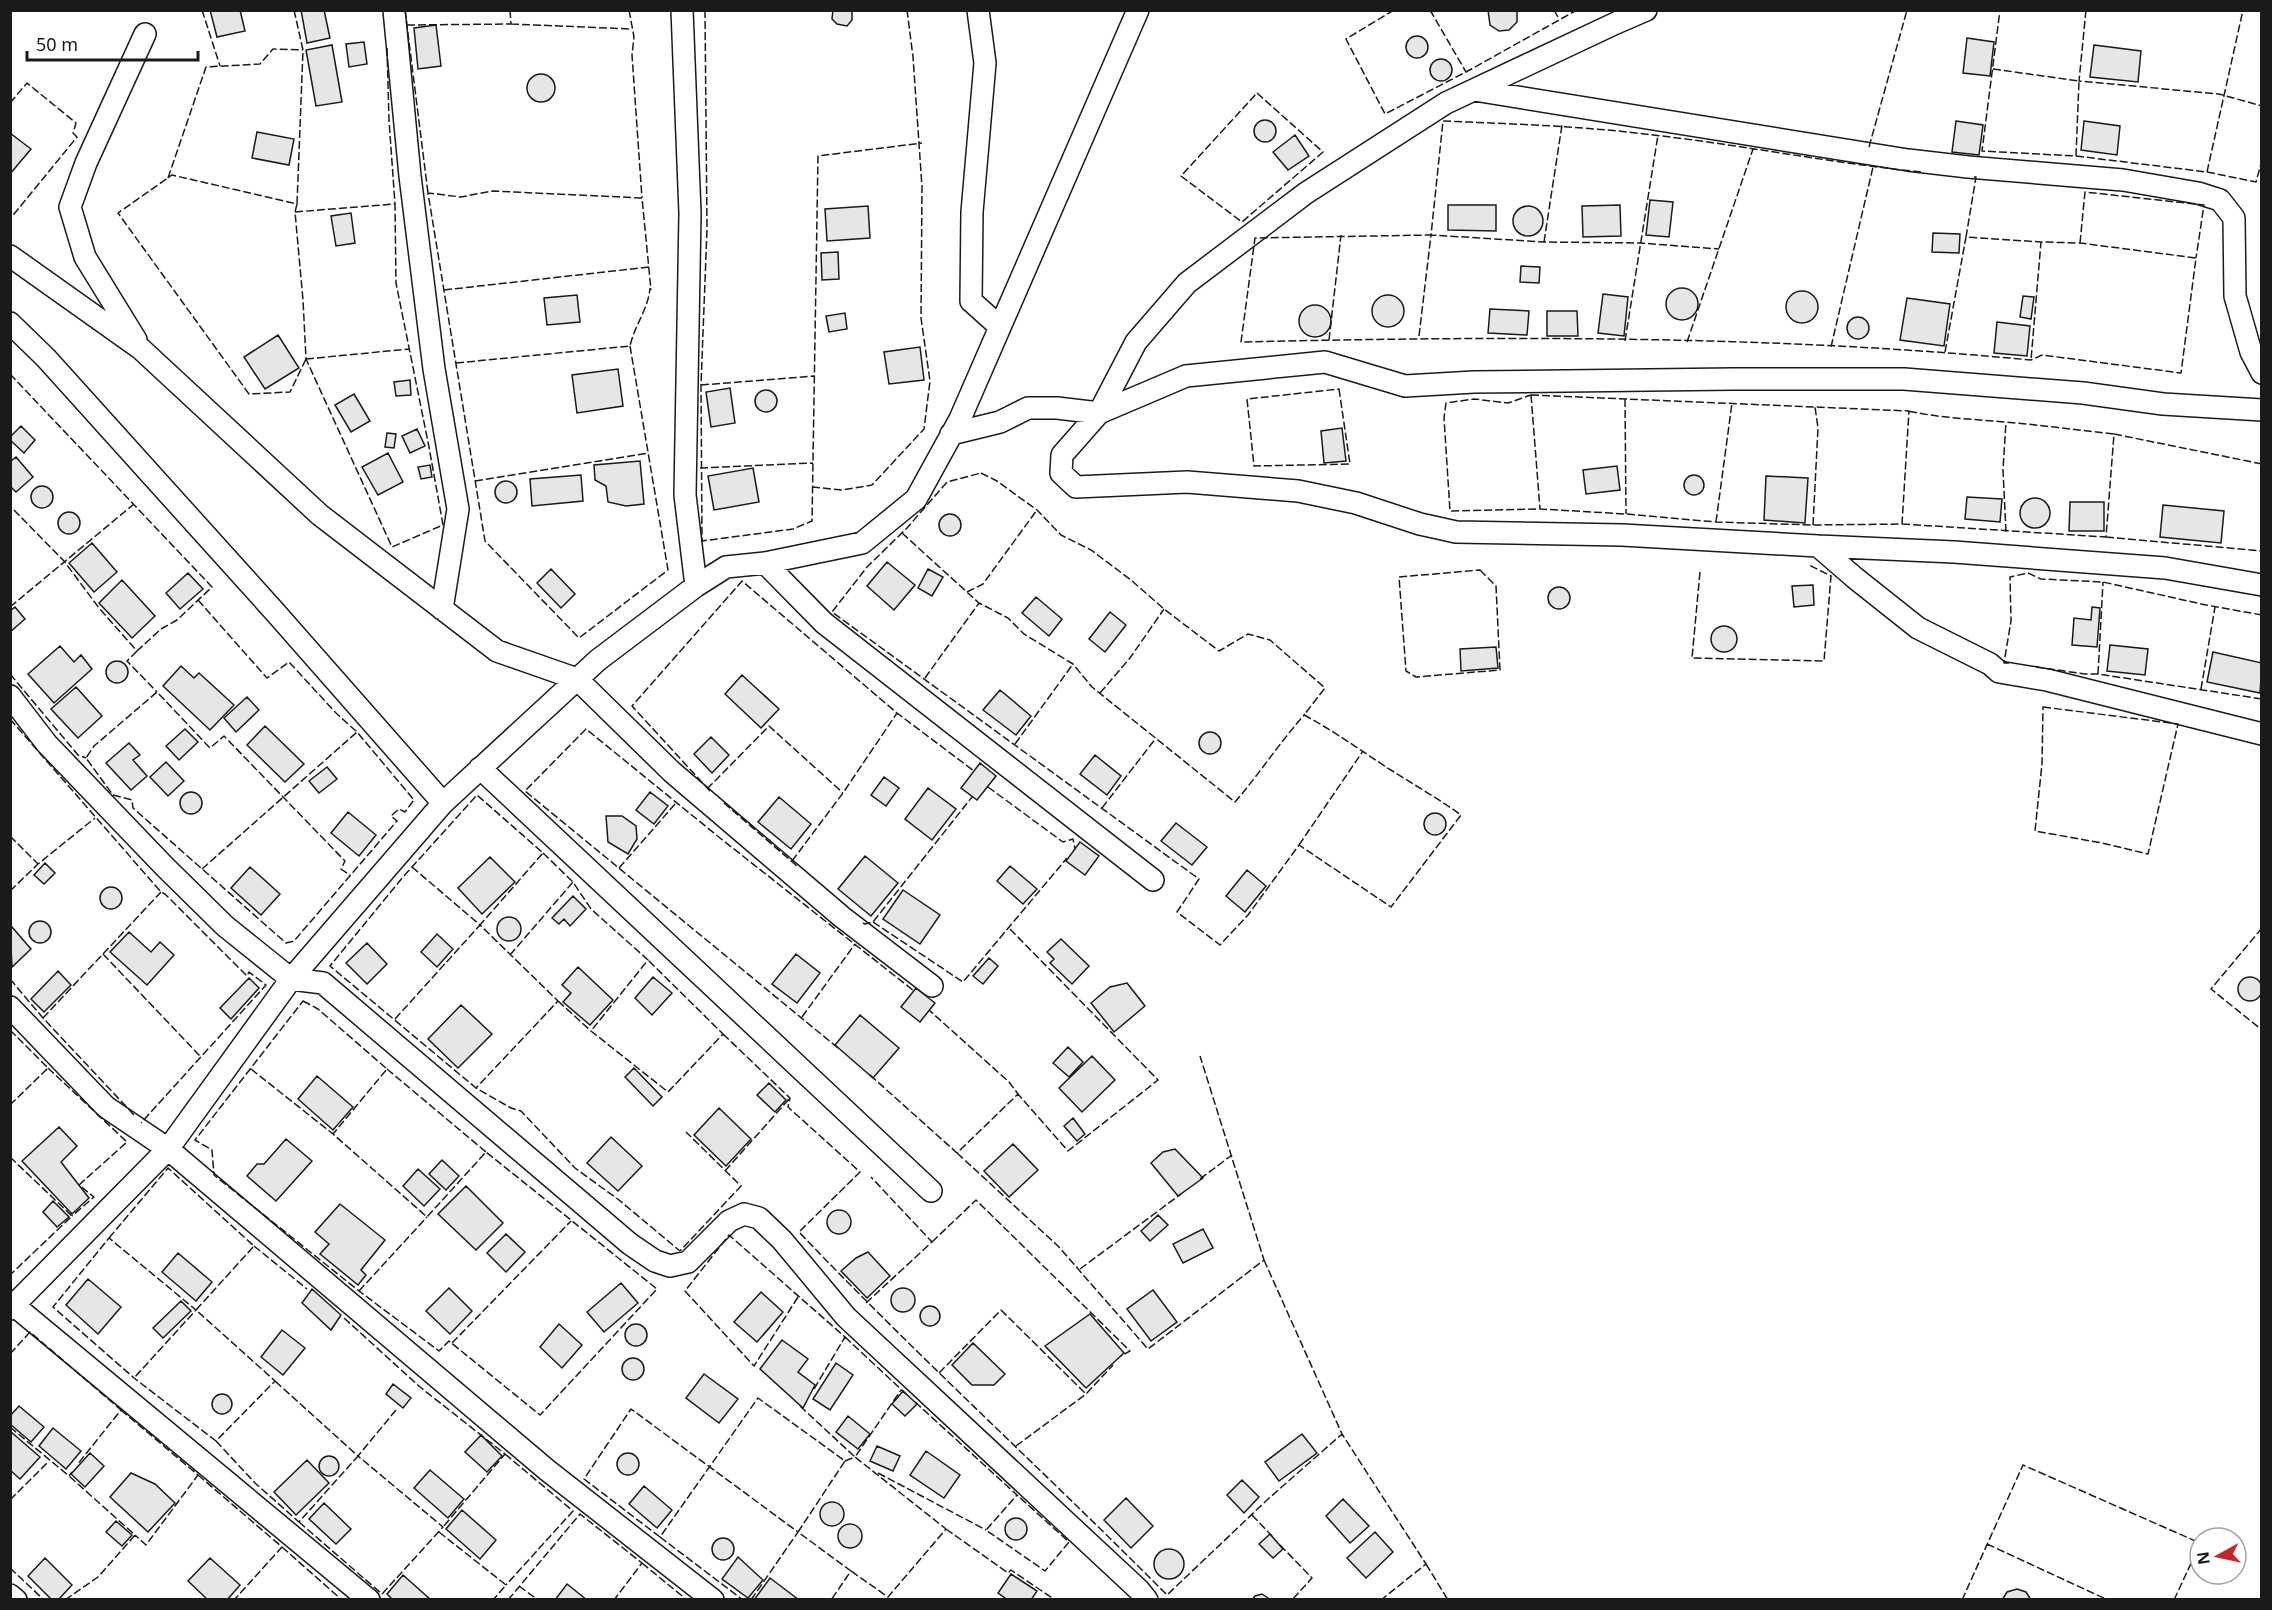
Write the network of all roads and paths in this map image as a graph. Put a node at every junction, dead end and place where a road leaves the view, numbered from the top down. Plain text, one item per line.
1 (394, 10) edge
2 (682, 10) edge
3 (978, 10) edge
4 (1138, 10) edge
5 (1646, 10) edge
6 (145, 34) dead end
7 (1474, 90) junction
8 (10, 256) edge
9 (10, 323) edge
10 (1000, 327) junction
11 (141, 348) junction
12 (2262, 373) edge
13 (2262, 410) edge
14 (1099, 413) junction
15 (951, 434) junction
16 (1818, 546) junction
17 (765, 564) junction
18 (2262, 585) edge
19 (696, 586) junction
20 (442, 609) junction
21 (577, 679) junction
22 (10, 696) edge
23 (2262, 734) edge
24 (480, 768) junction
25 (443, 803) junction
26 (1153, 880) dead end
27 (291, 979) junction
28 (932, 986) dead end
29 (10, 1007) edge
30 (168, 1149) junction
31 (931, 1191) dead end
32 (12, 1305) edge
33 (10, 1595) edge
34 (16, 1599) edge
35 (369, 1599) edge
36 (713, 1599) edge
37 (1147, 1599) edge

1 - 20 street
2 - 19 street
3 - 10 street
4 - 10 street
5 - 7 street
6 - 11 street
7 - 12 street
7 - 14 street
8 - 11 street
9 - 25 street
10 - 15 street
11 - 20 street
13 - 14 street
14 - 15 street
14 - 16 street
15 - 17 street
16 - 18 street
16 - 23 street
17 - 19 street
17 - 26 street
19 - 21 street
20 - 21 street
21 - 24 street
21 - 28 street
22 - 27 street
24 - 25 street
24 - 31 street
25 - 27 street
27 - 30 street
27 - 37 street
29 - 30 street
30 - 32 street
30 - 36 street
32 - 35 street
33 - 34 street

